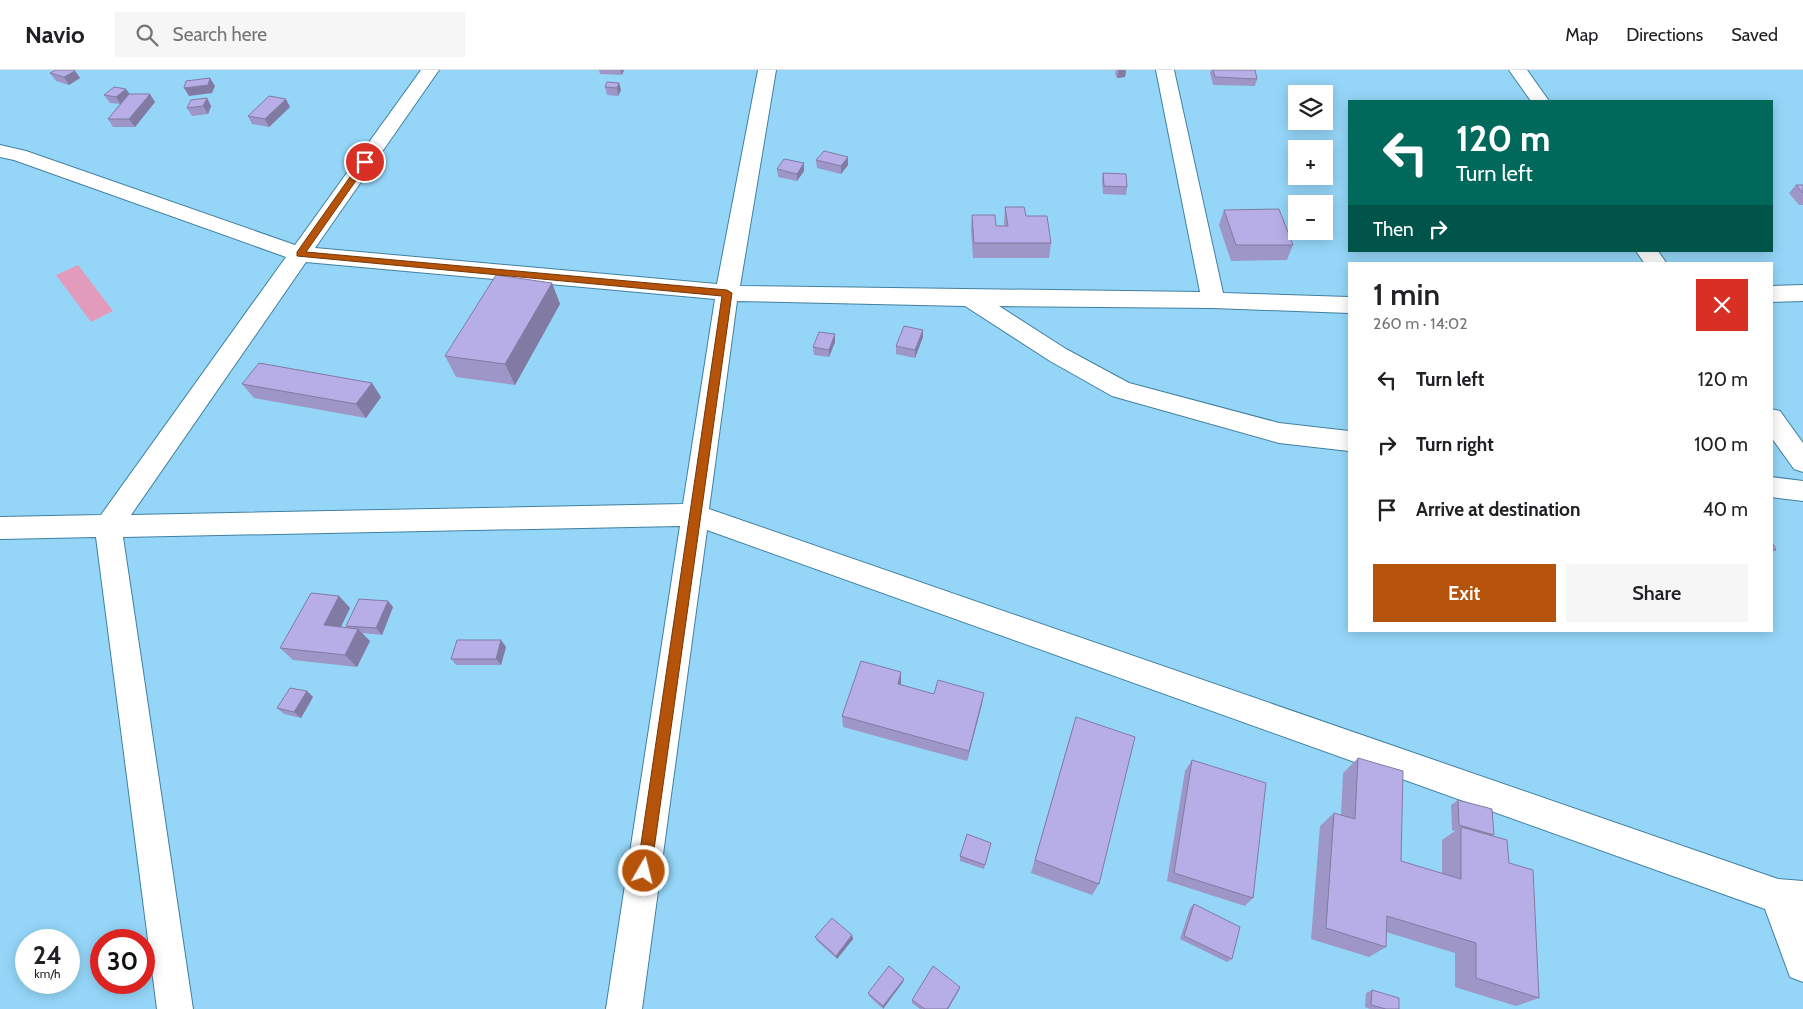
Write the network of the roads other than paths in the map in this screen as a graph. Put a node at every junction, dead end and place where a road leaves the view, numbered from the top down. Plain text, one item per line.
1 (430, 70) edge
2 (767, 70) edge
3 (1165, 70) edge
4 (1518, 70) edge
5 (1539, 100) edge
6 (0, 151) edge
7 (300, 254) junction
8 (727, 293) junction
9 (1803, 293) edge
10 (1773, 294) edge
11 (970, 298) junction
12 (1213, 300) junction
13 (1348, 305) edge
14 (1773, 421) edge
15 (1348, 441) edge
16 (1803, 462) edge
17 (1773, 487) edge
18 (1803, 491) edge
19 (695, 515) junction
20 (108, 526) junction
21 (0, 528) edge
22 (1791, 897) edge
23 (1803, 964) edge
24 (175, 1009) edge
25 (624, 1009) edge

1 - 7 street
2 - 8 street
3 - 12 street
4 - 5 street
6 - 7 street
7 - 8 street
7 - 20 street
8 - 11 street
8 - 19 street
9 - 10 street
11 - 12 street
11 - 15 street
12 - 13 street
14 - 16 street
17 - 18 street
19 - 20 street
19 - 22 street
19 - 25 street
20 - 21 street
20 - 24 street
22 - 23 street

